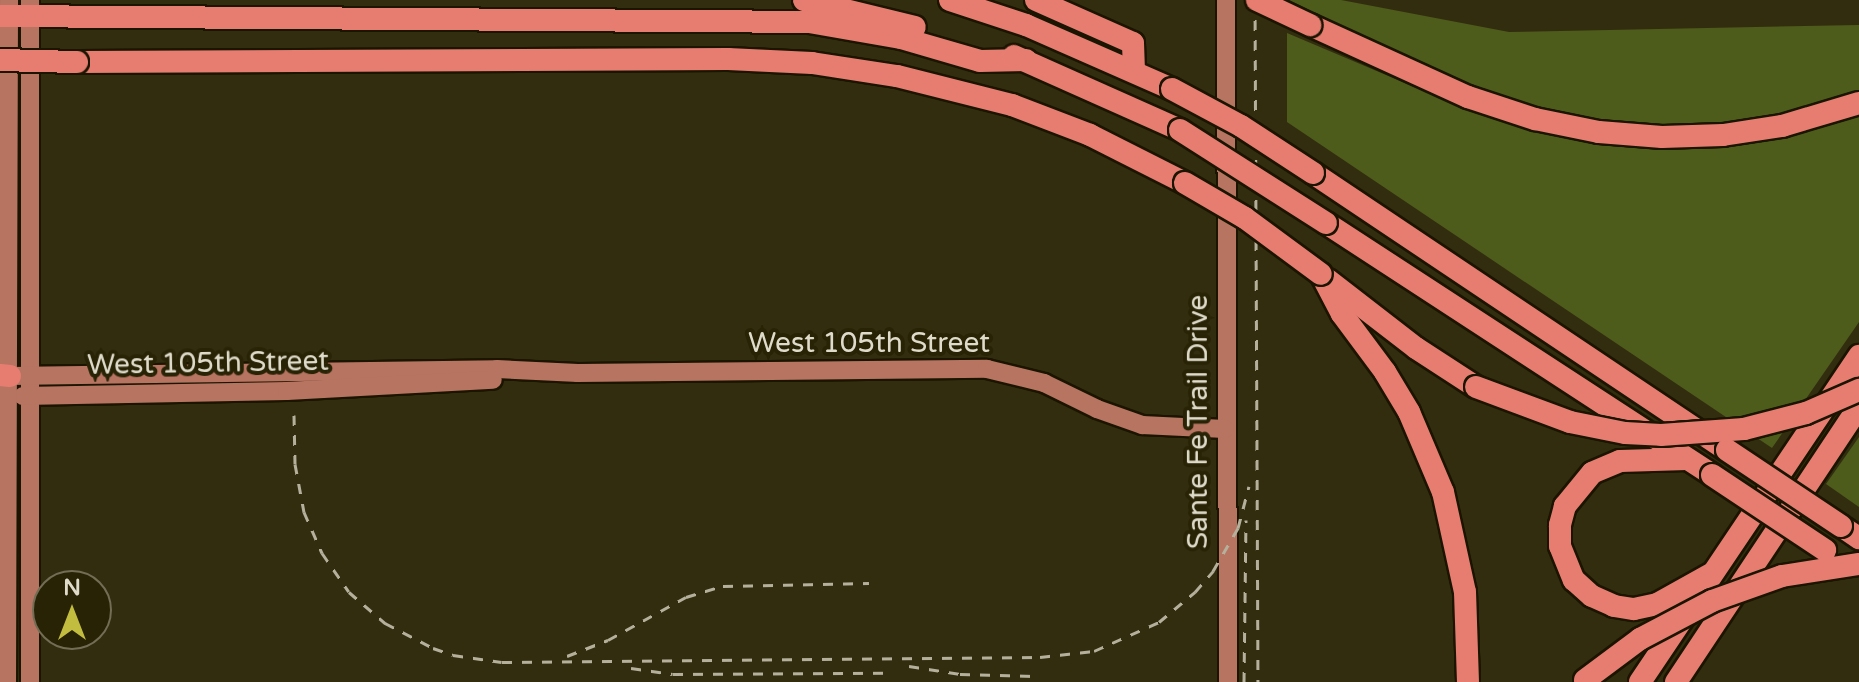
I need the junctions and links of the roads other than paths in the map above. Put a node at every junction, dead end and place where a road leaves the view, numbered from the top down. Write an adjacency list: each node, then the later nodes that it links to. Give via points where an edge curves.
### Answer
1 (804, 0): 8 (highway)
2 (950, 0): 9 (highway)
3 (1036, 0): 9 (highway, via 1133,43)
4 (1226, 0): 16 (main road, Sante Fe Trail Drive)
5 (1257, 0): 10 (highway, bridge, via 1468,97 1599,132 1723,135 1782,126)
6 (15, 10): 8 (highway, via 809,22 901,38 980,61); 13 (main road)
7 (0, 60): 11 (highway, bridge, via 728,59 812,63 897,76 1012,105 1090,135 1245,218)
8 (1026, 60): 17 (highway, bridge, via 1180,130)
9 (1134, 70): 18 (highway, bridge, via 1241,126)
10 (1859, 103)
11 (1321, 274): 14 (highway, bridge, via 1476,387 1570,422 1661,435 1744,429 1806,413); 26 (highway, via 1409,412 1443,492 1465,592)
12 (1859, 356): 20 (highway)
13 (17, 384): 16 (main road, West 105th Street, via 302,390 497,380 551,372 987,369 1044,383 1142,425); 23 (main road); 24 (main road)
14 (1859, 390)
15 (1857, 412): 28 (highway)
16 (1225, 429): 25 (main road, Sante Fe Trail Drive)
17 (1687, 459): 20 (highway, via 1620,461 1592,473 1565,506 1559,536 1563,557 1574,580 1592,596 1624,608 1657,604); 21 (highway, bridge)
18 (1850, 532)
19 (1859, 564): 22 (highway, bridge, via 1782,576 1712,601 1640,639)
20 (1715, 572): 27 (highway)
21 (1859, 573)
22 (1584, 681)
23 (7, 682)
24 (30, 682)
25 (1228, 682)
26 (1468, 682)
27 (1640, 682)
28 (1676, 682)

